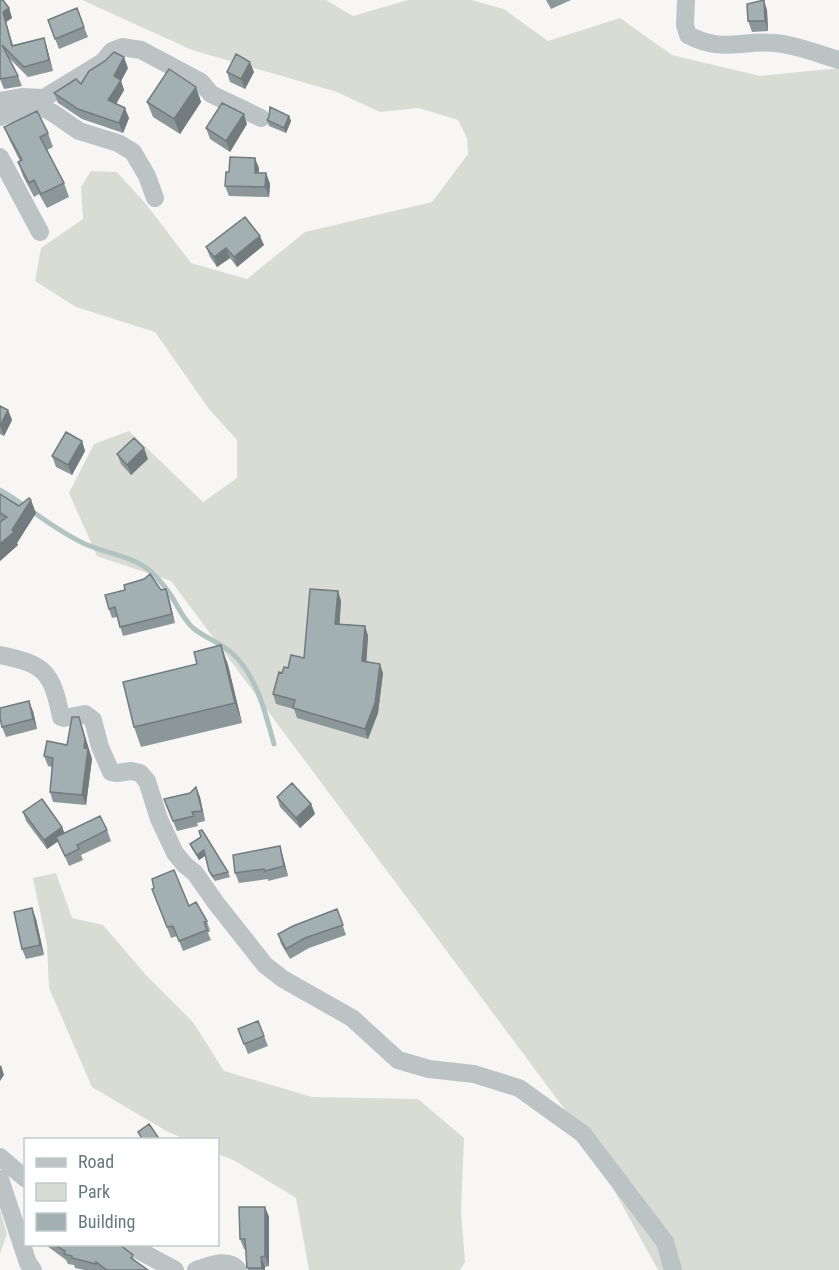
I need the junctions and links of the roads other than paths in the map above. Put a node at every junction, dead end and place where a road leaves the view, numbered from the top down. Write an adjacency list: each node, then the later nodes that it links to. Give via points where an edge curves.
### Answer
1 (686, 0): 2 (street, via 685,25 688,34 697,39 728,46 773,43)
2 (839, 60)
3 (0, 102): 4 (street, via 22,97)
4 (40, 102): 5 (street); 6 (street, via 122,47 141,50 201,82 211,94); 8 (street, via 79,131 133,152)
5 (0, 117)
6 (261, 118)
7 (0, 157): 9 (street)
8 (155, 198)
9 (40, 232)
10 (0, 655): 19 (street, via 42,669 52,685 60,717 85,714 93,720 111,772 131,771 147,781 175,854 195,873 265,965 352,1018 398,1060 429,1069 474,1074 519,1088 583,1134 665,1242)
11 (0, 1157): 12 (street)
12 (24, 1177)
13 (0, 1179): 15 (street)
14 (130, 1246): 16 (street)
15 (33, 1270)
16 (175, 1270)
17 (196, 1270): 18 (street, via 221,1262)
18 (238, 1270)
19 (673, 1270)

